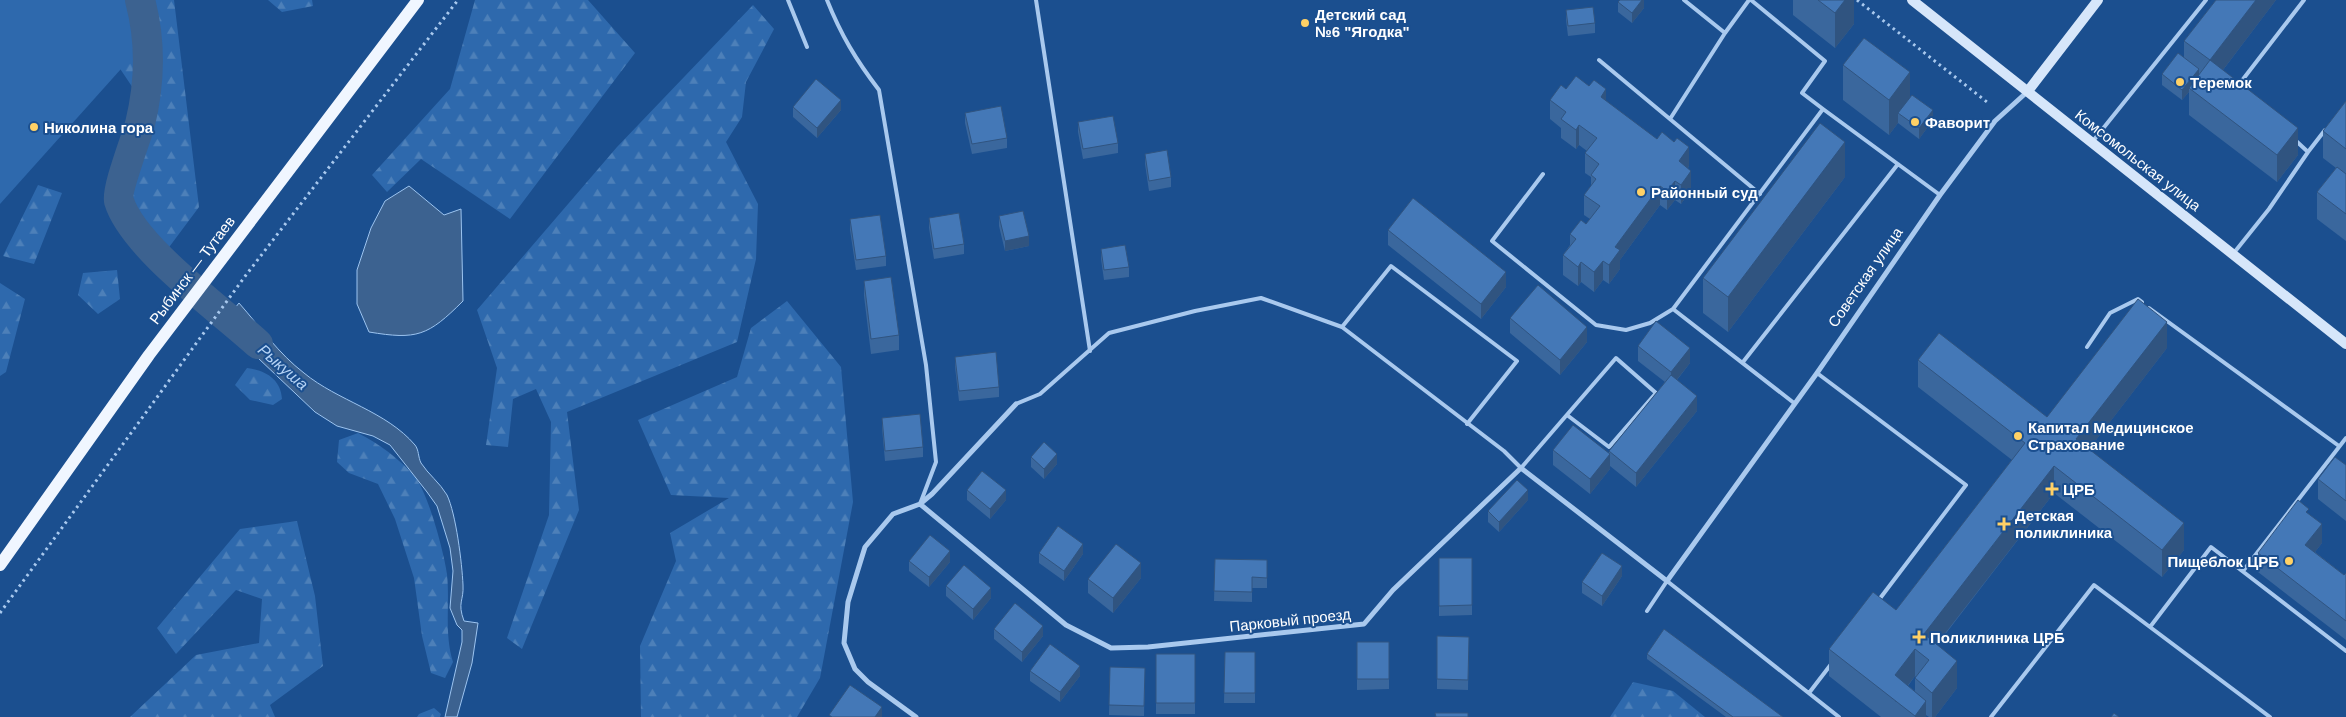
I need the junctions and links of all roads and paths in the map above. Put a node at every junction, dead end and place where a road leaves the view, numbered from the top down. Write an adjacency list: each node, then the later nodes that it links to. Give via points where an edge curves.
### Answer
1 (418, 0): 45 (main road, Рыбинск — Тутаев, via 149,355)
2 (458, 0): 50 (path, via 246,275)
3 (788, 0): 14 (lane)
4 (828, 0): 44 (lane, via 838,29 879,90 926,365 936,462)
5 (1036, 0): 34 (lane)
6 (1684, 0): 13 (lane)
7 (1750, 0): 13 (lane); 19 (lane, via 1825,61 1802,93)
8 (1857, 0): 18 (path)
9 (1912, 0): 16 (main road, Комсомольская улица)
10 (2098, 0): 16 (main road, Советская улица)
11 (2206, 0): 23 (lane)
12 (2304, 0): 17 (lane, via 2236,89)
13 (1725, 33): 20 (lane)
14 (807, 47)
15 (1599, 60): 20 (lane)
16 (2028, 92): 23 (main road, Комсомольская улица); 28 (street, Советская улица, via 1995,121)
17 (2243, 95)
18 (1987, 102)
19 (1823, 109): 25 (lane); 27 (lane)
20 (1670, 119): 27 (lane)
21 (2330, 124): 24 (lane)
22 (2287, 133): 24 (lane)
23 (2092, 143): 29 (main road, Комсомольская улица)
24 (2308, 152): 29 (lane)
25 (1898, 164): 28 (lane); 35 (lane)
26 (1543, 174): 30 (lane, via 1492,241 1596,325 1626,330 1650,323)
27 (1760, 194): 30 (lane)
28 (1940, 194): 36 (street, Советская улица)
29 (2233, 254): 32 (main road, Комсомольская улица)
30 (1673, 309): 35 (lane)
31 (1342, 327): 34 (lane, via 1261,298 1109,333); 40 (lane); 40 (lane, via 1391,266 1517,361)
32 (2346, 344)
33 (2086, 347): 42 (lane, via 2110,313 2138,299)
34 (1090, 352): 38 (lane, via 1040,394)
35 (1743, 362): 37 (lane)
36 (1817, 372): 37 (street, Советская улица); 48 (lane, via 1966,485)
37 (1794, 402): 47 (street, Советская улица)
38 (1016, 404): 44 (street)
39 (1567, 415): 39 (lane, via 1616,358 1656,393 1609,447); 43 (lane)
40 (1467, 424): 43 (lane, via 1504,450)
41 (2346, 438): 42 (lane)
42 (2340, 446): 46 (lane)
43 (1521, 468): 44 (street, Парковый проезд, via 1393,590 1364,624 1148,647 1111,648 1066,625); 47 (street)
44 (920, 504): 55 (street, via 893,514 865,547 848,602 844,643 855,668 868,682)
45 (0, 565)
46 (2243, 571): 51 (lane, via 2211,547); 52 (lane)
47 (1668, 581): 49 (lane); 54 (lane)
48 (1873, 608)
49 (1648, 611)
50 (0, 613)
51 (2150, 627): 57 (lane, via 2094,586); 58 (lane)
52 (2346, 651)
53 (1838, 654): 54 (lane)
54 (1809, 693): 56 (lane)
55 (916, 717)
56 (1839, 717)
57 (1991, 717)
58 (2270, 717)

